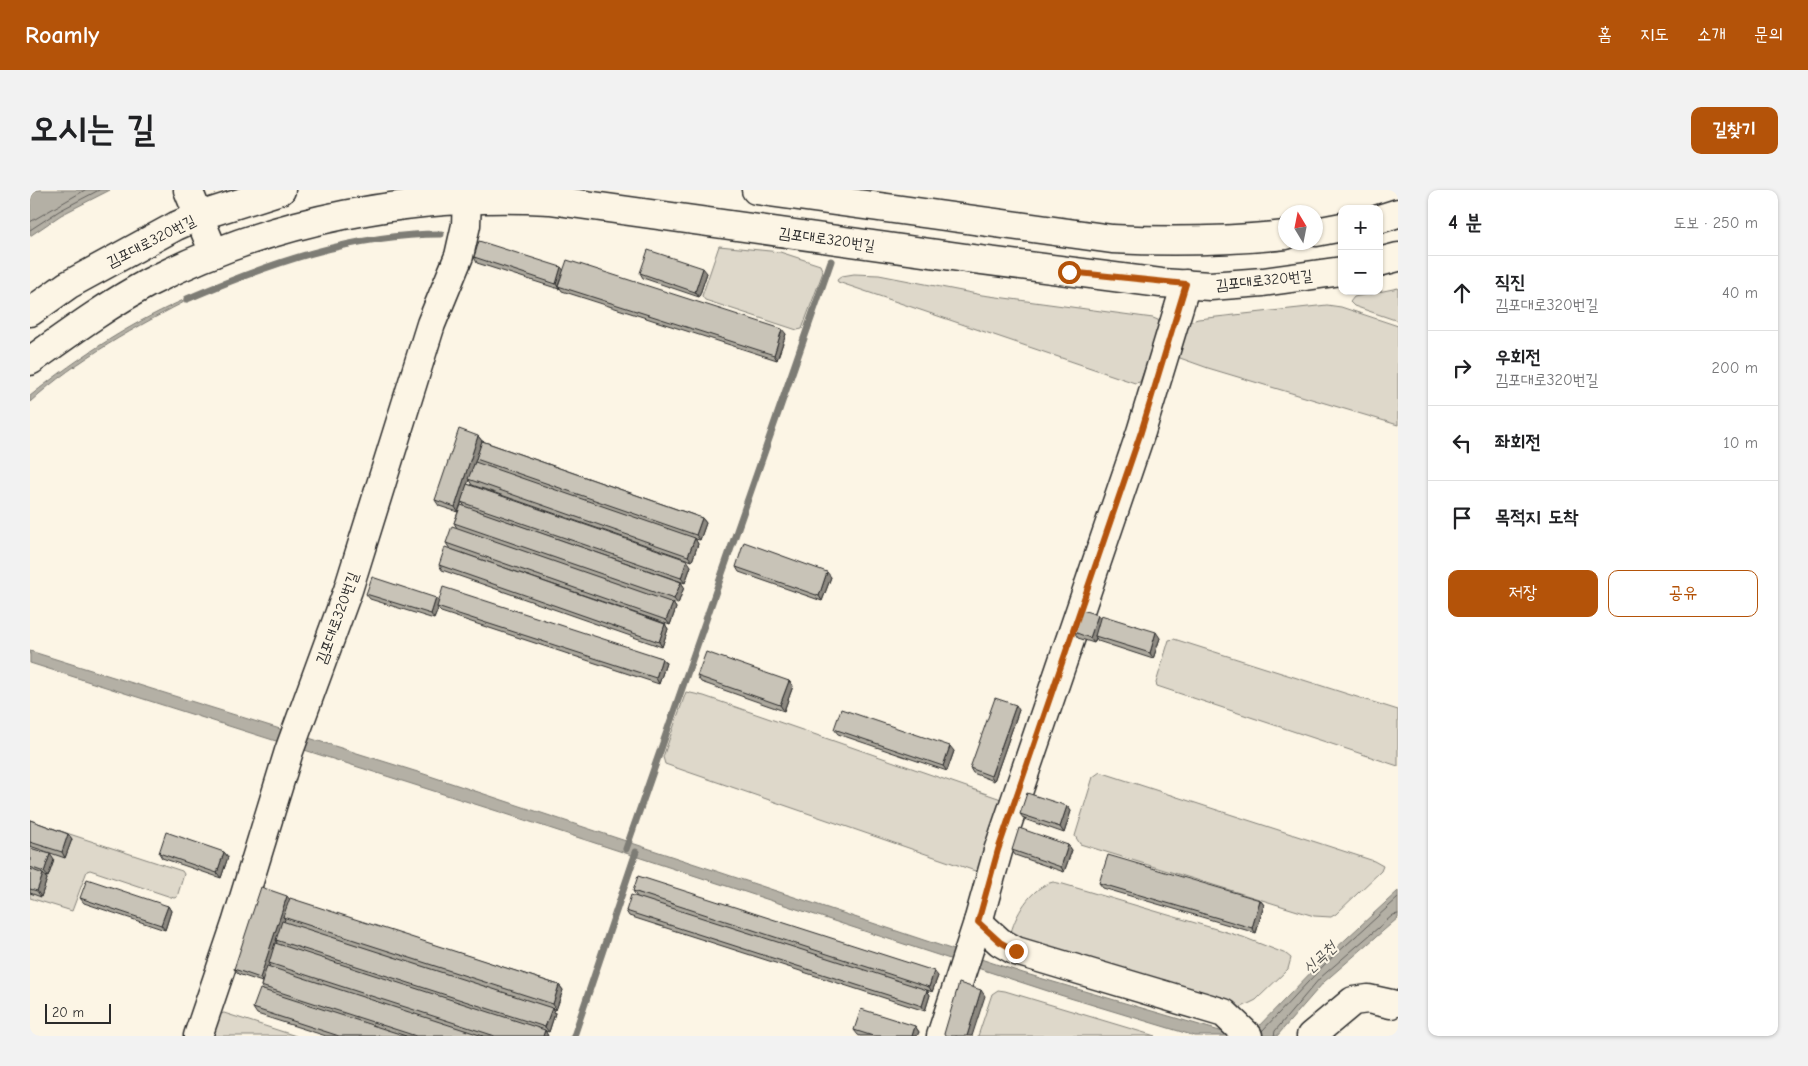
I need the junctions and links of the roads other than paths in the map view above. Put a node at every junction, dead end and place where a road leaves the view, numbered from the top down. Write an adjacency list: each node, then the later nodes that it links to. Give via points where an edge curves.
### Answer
1 (188, 190): 6 (street)
2 (281, 190): 6 (street, 김포대로320번길)
3 (756, 190): 10 (street, via 1112,239 1229,241)
4 (467, 198): 11 (street, 김포대로320번길, via 345,214); 15 (street, 김포대로320번길, via 550,200 1059,271); 21 (street, 김포대로320번길, via 466,225 459,256 431,324 348,590 293,740)
5 (1398, 213): 7 (street)
6 (199, 216): 11 (street); 16 (street, 김포대로320번길, via 68,285)
7 (1383, 218)
8 (1338, 228): 9 (street)
9 (1323, 231)
10 (1278, 236)
11 (214, 253): 17 (street, 김포대로320번길, via 117,301)
12 (1398, 257): 13 (street)
13 (1383, 261)
14 (1338, 272): 15 (street, 김포대로320번길, via 1263,282 1210,286)
15 (1186, 284): 18 (street, via 1141,432 998,850)
16 (30, 312)
17 (30, 361)
18 (978, 922): 20 (street, via 1000,942 1016,951 1207,1006 1224,1013); 22 (street)
19 (1391, 1004): 23 (street, via 1368,999 1353,1001)
20 (1241, 1028)
21 (198, 1036)
22 (941, 1036)
23 (1311, 1036)

